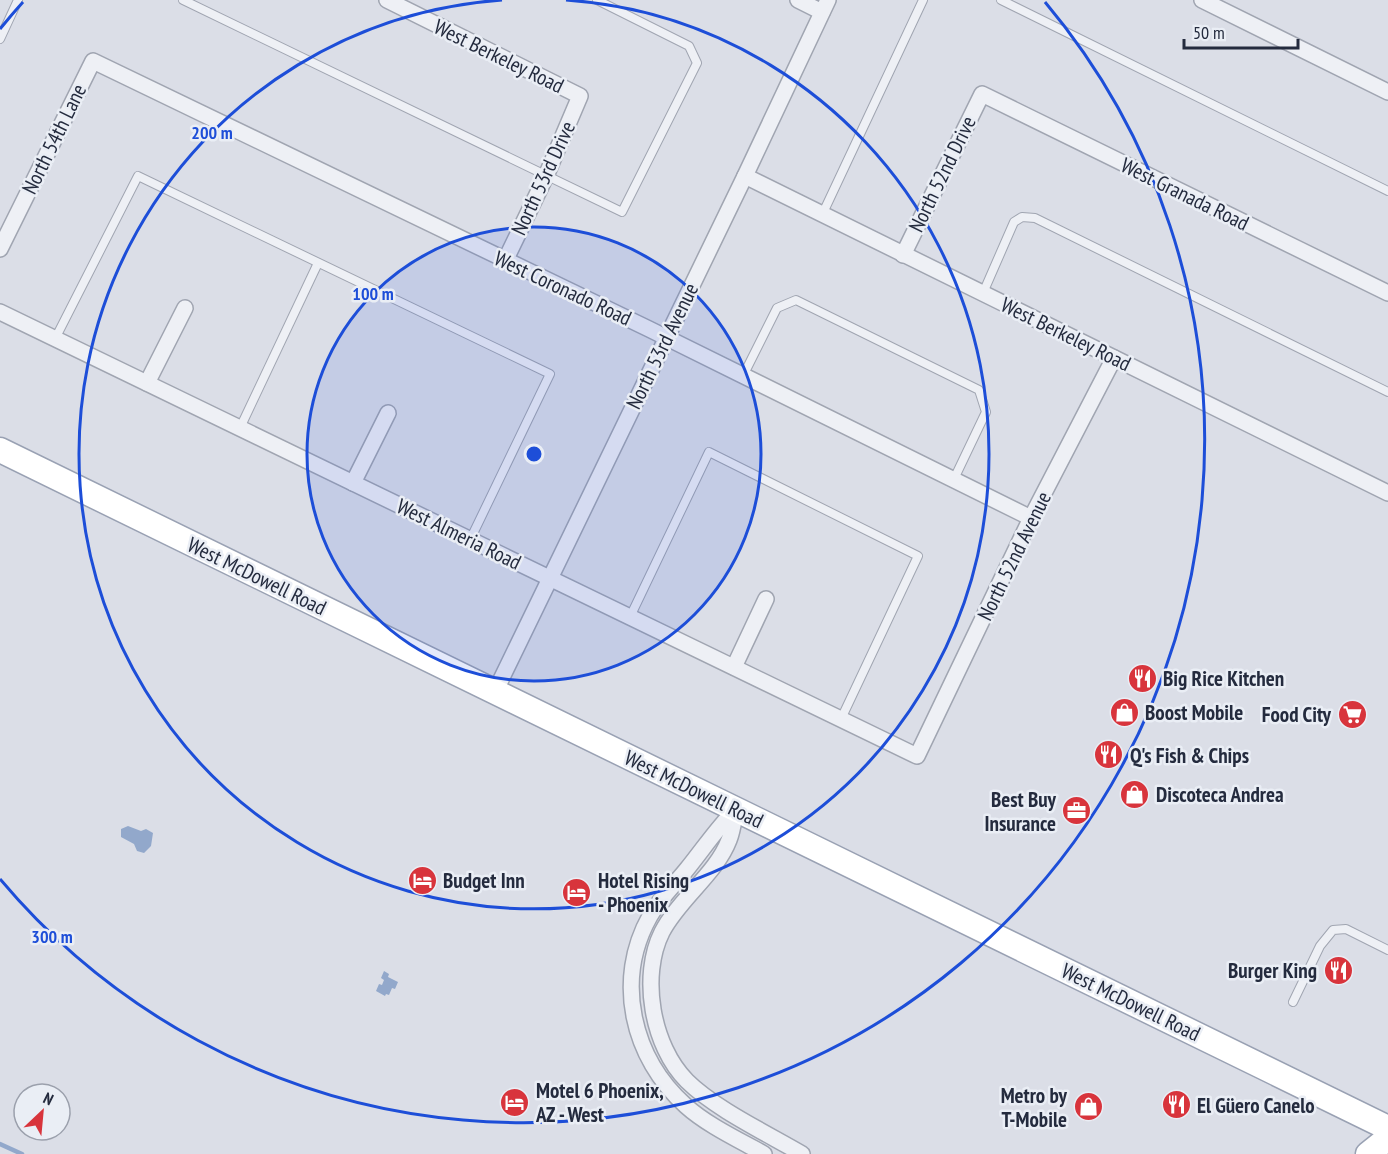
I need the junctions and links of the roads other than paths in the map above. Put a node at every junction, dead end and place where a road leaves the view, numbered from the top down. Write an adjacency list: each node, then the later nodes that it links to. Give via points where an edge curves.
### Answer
1 (18, 0): 10 (lane)
2 (183, 0): 15 (lane)
3 (387, 0): 14 (street, West Berkeley Road)
4 (597, 0): 15 (lane, via 689,46 697,63 622,212)
5 (798, 0): 9 (street)
6 (923, 0): 18 (lane)
7 (1001, 0): 17 (lane)
8 (1202, 0): 12 (street)
9 (825, 6): 16 (street, North 53rd Avenue)
10 (0, 39)
11 (93, 61): 19 (street, North 54th Lane); 21 (street, West Coronado Road)
12 (1388, 92)
13 (982, 94): 20 (street, North 52nd Drive); 24 (street, West Granada Road)
14 (580, 96): 15 (street, North 53rd Drive)
15 (546, 176): 21 (street, North 53rd Drive)
16 (745, 176): 18 (street, West Berkeley Road); 27 (street, North 53rd Avenue)
17 (1388, 191)
18 (822, 215): 20 (street, West Berkeley Road)
19 (0, 249)
20 (903, 255): 23 (street, West Berkeley Road)
21 (505, 261): 27 (street, West Coronado Road)
22 (318, 262): 28 (lane, via 138,176); 34 (lane); 40 (lane, via 550,374)
23 (983, 293): 29 (street, West Berkeley Road); 32 (lane, via 1014,222 1022,217 1035,218)
24 (1388, 293)
25 (185, 308): 31 (street)
26 (0, 312): 28 (street, West Almeria Road)
27 (667, 338): 30 (street, West Coronado Road); 41 (street, North 53rd Avenue)
28 (55, 339): 31 (street, West Almeria Road)
29 (1114, 358): 38 (street, West Berkeley Road); 39 (street, North 52nd Avenue)
30 (743, 376): 36 (street, West Coronado Road); 36 (lane, via 777,308 796,300 979,390 986,412)
31 (147, 383): 34 (street, West Almeria Road)
32 (1388, 392)
33 (388, 413): 37 (street)
34 (240, 428): 37 (street, West Almeria Road)
35 (0, 450): 45 (main road, West McDowell Road)
36 (954, 479): 39 (street, West Coronado Road)
37 (353, 483): 40 (street, West Almeria Road)
38 (1388, 493)
39 (1031, 518): 47 (street, North 52nd Avenue)
40 (470, 540): 41 (street, West Almeria Road)
41 (549, 578): 43 (street, West Almeria Road); 45 (street, North 53rd Avenue)
42 (766, 599): 44 (street)
43 (630, 617): 44 (street, West Almeria Road); 46 (lane, via 709,452 918,556)
44 (734, 667): 46 (street, West Almeria Road)
45 (495, 692): 48 (main road, West McDowell Road)
46 (841, 719): 47 (street, West Almeria Road)
47 (917, 756)
48 (736, 809): 51 (main road, West McDowell Road); 53 (street, via 651,915 636,951 630,985 641,1041 652,1065 672,1092 688,1108); 54 (street, via 726,845 663,932 654,956 650,997 671,1060 687,1081 730,1112)
49 (1388, 950): 50 (lane, via 1346,929 1333,930 1320,946)
50 (1293, 1002)
51 (1388, 1128)
52 (1388, 1138): 55 (main road)
53 (764, 1154)
54 (802, 1154)
55 (1368, 1154)

